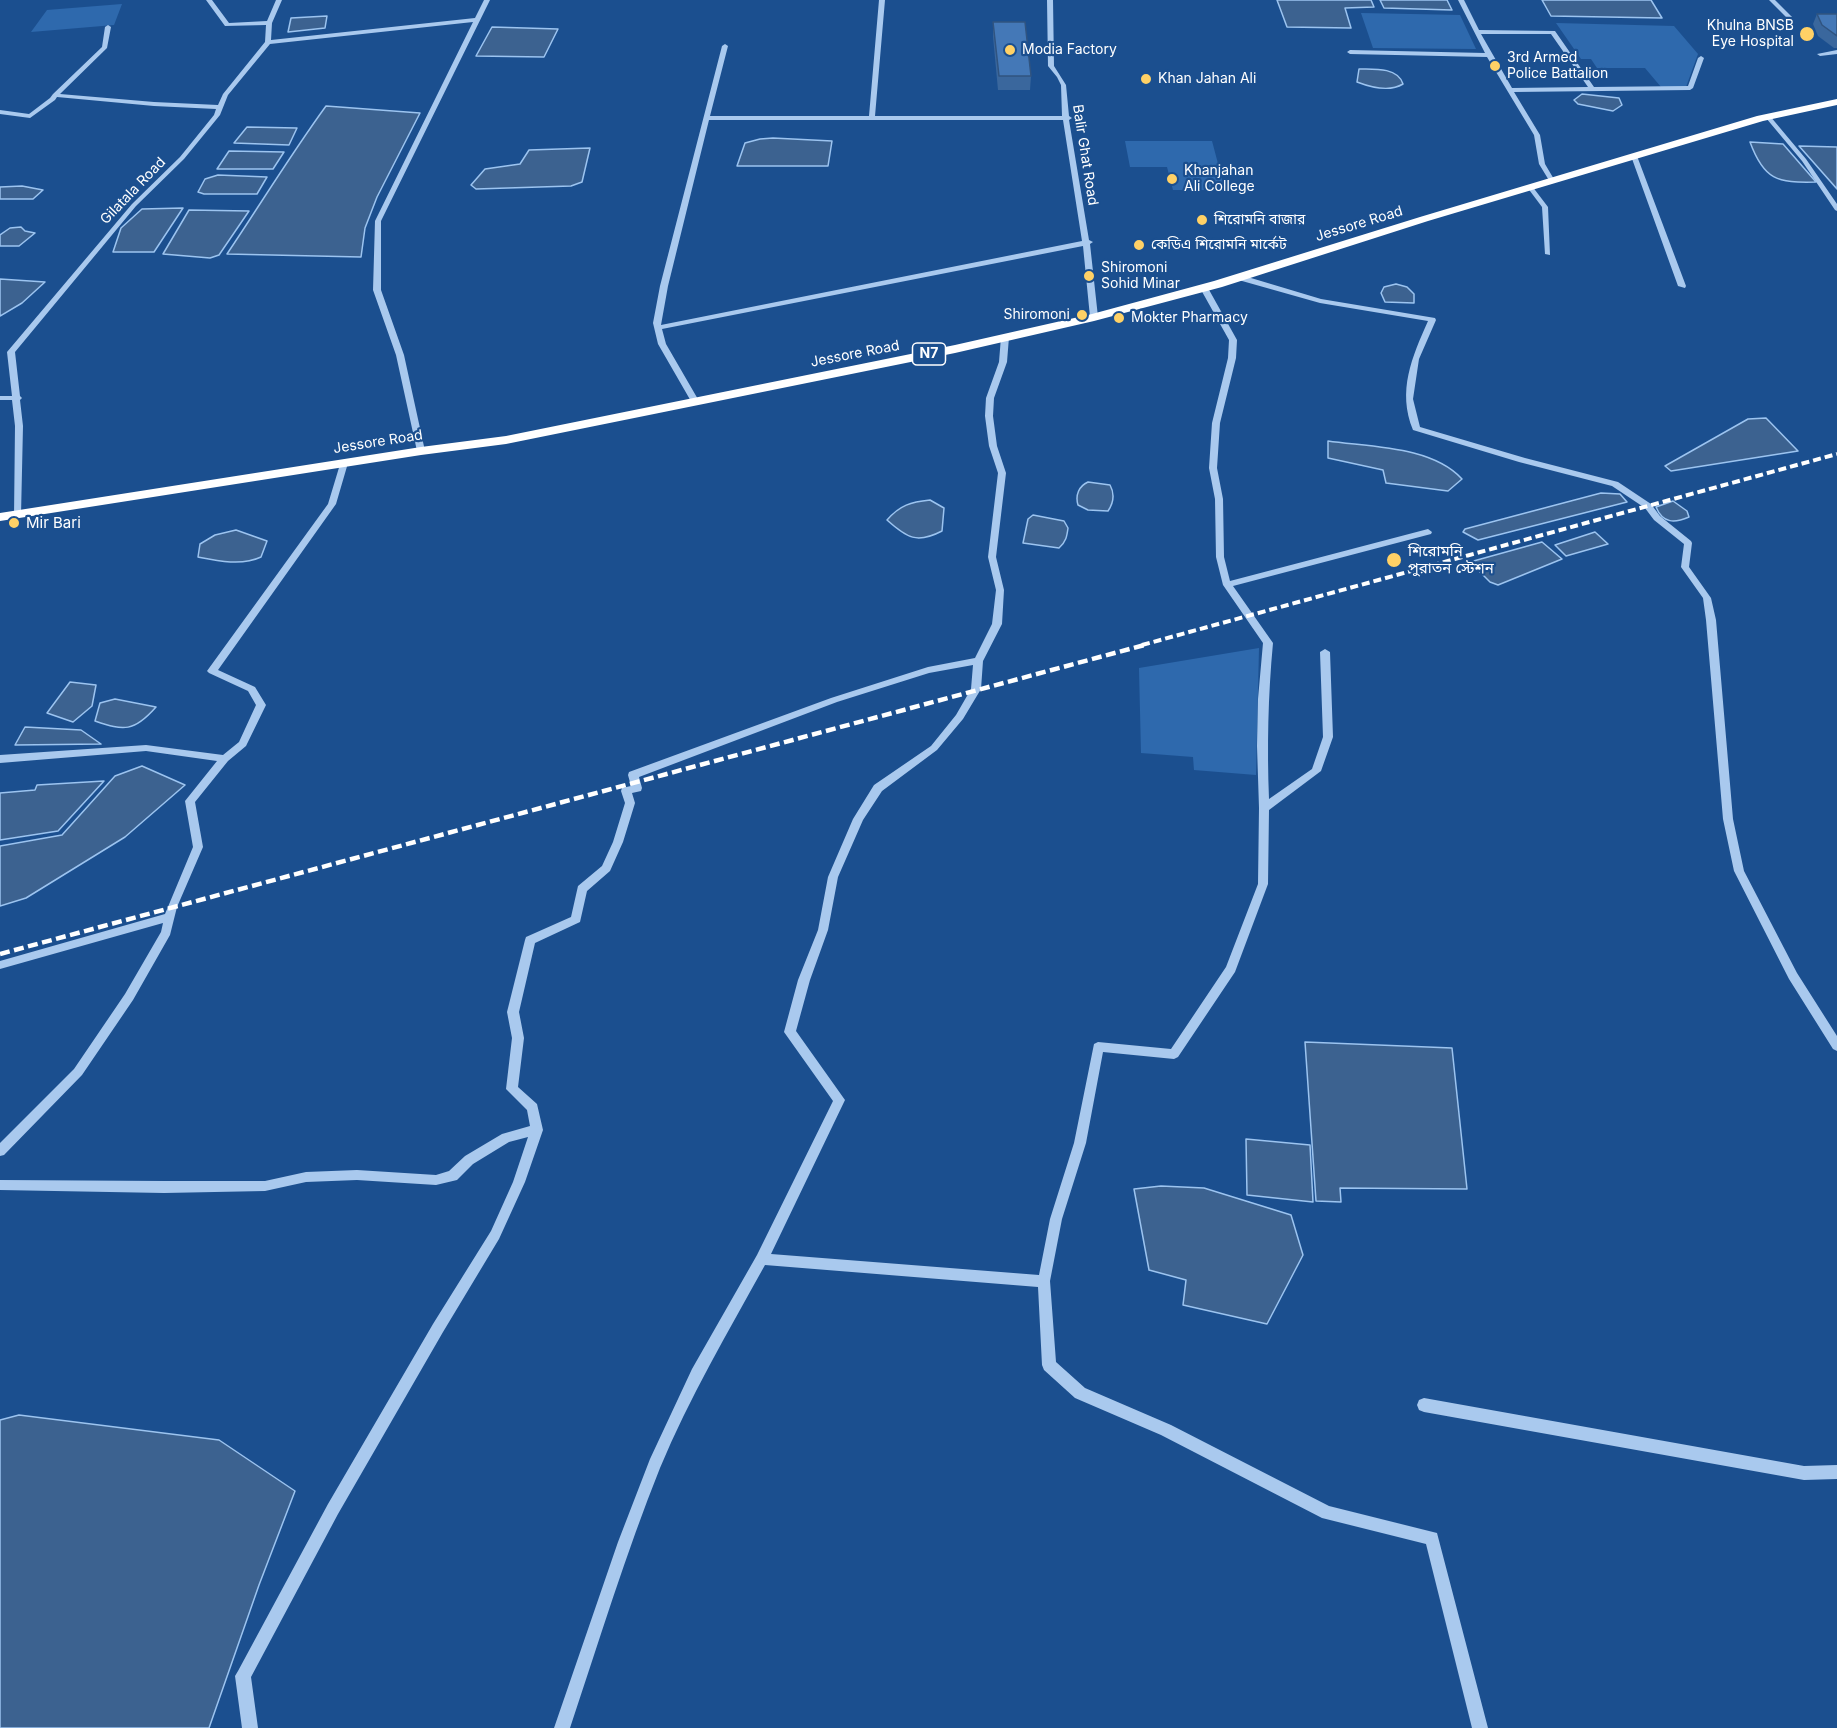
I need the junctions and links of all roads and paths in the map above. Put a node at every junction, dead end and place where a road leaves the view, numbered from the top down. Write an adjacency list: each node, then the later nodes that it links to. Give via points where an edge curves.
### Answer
1 (209, 0): 10 (street, via 227,25)
2 (279, 0): 10 (street)
3 (487, 0): 9 (street)
4 (882, 0): 28 (street)
5 (1052, 0): 29 (street, Balir Ghat Road, via 1052,66 1065,85)
6 (1461, 0): 12 (street)
7 (1772, 0): 8 (street)
8 (1790, 18)
9 (476, 20): 13 (street); 45 (street, via 378,221 377,290 400,355)
10 (269, 23): 13 (street)
11 (108, 27): 22 (street, via 105,47)
12 (1479, 32): 18 (street); 21 (street, via 1553,32)
13 (268, 42): 24 (street, Gilatala Road, via 225,95)
14 (725, 46): 27 (street)
15 (1350, 52): 18 (street)
16 (1837, 52): 17 (street)
17 (1820, 54)
18 (1490, 55): 20 (street)
19 (1701, 58): 21 (street, via 1690,88)
20 (1512, 90): 21 (street); 31 (street, via 1538,135 1542,164)
21 (1593, 90)
22 (55, 94): 24 (street); 25 (street, via 30,116)
23 (1837, 102): 26 (highway, Jessore Road / N7)
24 (220, 107): 43 (street, Gilatala Road, via 182,158 112,230 11,352)
25 (0, 112)
26 (1768, 117): 30 (highway, Jessore Road / N7); 33 (street)
27 (707, 118): 28 (street); 40 (street, via 664,286)
28 (872, 118): 29 (street)
29 (1067, 118): 34 (street, Balir Ghat Road)
30 (1634, 156): 31 (highway, Jessore Road / N7); 37 (street)
31 (1552, 181): 32 (highway, Jessore Road / N7)
32 (1530, 187): 35 (street, via 1545,207); 36 (highway, Jessore Road / N7)
33 (1837, 209)
34 (1088, 242): 39 (street, Balir Ghat Road); 40 (street)
35 (1548, 254)
36 (1238, 278): 38 (highway, Jessore Road / N7); 58 (street, via 1320,301 1432,320 1415,359 1409,399 1416,428 1615,484 1648,506 1688,543 1685,567 1707,598 1711,620 1728,819 1738,871 1793,976)
37 (1682, 286)
38 (1204, 288): 39 (highway, Jessore Road / N7); 50 (street, via 1233,340 1216,423 1213,468 1219,500 1220,557)
39 (1096, 316): 41 (highway, Jessore Road / N7)
40 (658, 328): 44 (street, via 662,344)
41 (1005, 337): 44 (highway, Jessore Road / N7); 52 (street, via 1004,362 990,398 989,416 1002,473 992,557 1000,590 997,624)
42 (0, 398): 43 (street)
43 (18, 398): 47 (street, Gilatala Road)
44 (695, 401): 45 (highway, Jessore Road / N7, via 506,440)
45 (421, 451): 46 (highway, Jessore Road / N7)
46 (344, 463): 47 (highway, Jessore Road / N7); 54 (street, via 332,504 212,671 252,688 261,705 243,744)
47 (16, 515): 48 (highway, Jessore Road / N7)
48 (0, 517)
49 (1428, 532): 50 (street)
50 (1227, 585): 55 (street, via 1268,643 1263,699)
51 (1325, 652): 55 (street, via 1328,737 1316,771)
52 (978, 661): 59 (street, via 928,670 834,700 633,775 638,788 626,791 630,803 618,842 606,868 582,889 576,919 530,940 513,1012 518,1038 512,1089 533,1108); 62 (street, via 976,689 960,717 934,748 878,789 858,819 833,877 823,930 790,1032 839,1100)
53 (0, 759): 54 (street, via 146,748)
54 (225, 759): 56 (street, via 190,801 198,847)
55 (1264, 808): 63 (street, via 1263,884 1232,969 1174,1054 1098,1047 1080,1143 1056,1219)
56 (169, 917): 57 (street); 60 (street, via 166,932 129,998 78,1072)
57 (0, 965)
58 (1837, 1046)
59 (537, 1130): 61 (street, via 506,1137 453,1176 436,1179 357,1175 306,1177 265,1186); 66 (street, via 495,1235 339,1499 243,1676)
60 (0, 1151)
61 (0, 1185)
62 (762, 1259): 63 (street); 67 (street, via 698,1374 656,1464 625,1542)
63 (1044, 1281): 68 (street, via 1049,1365 1080,1393 1166,1430 1327,1513 1432,1538)
64 (1424, 1405): 65 (street, via 1804,1473)
65 (1837, 1472)
66 (250, 1728)
67 (562, 1728)
68 (1480, 1728)

